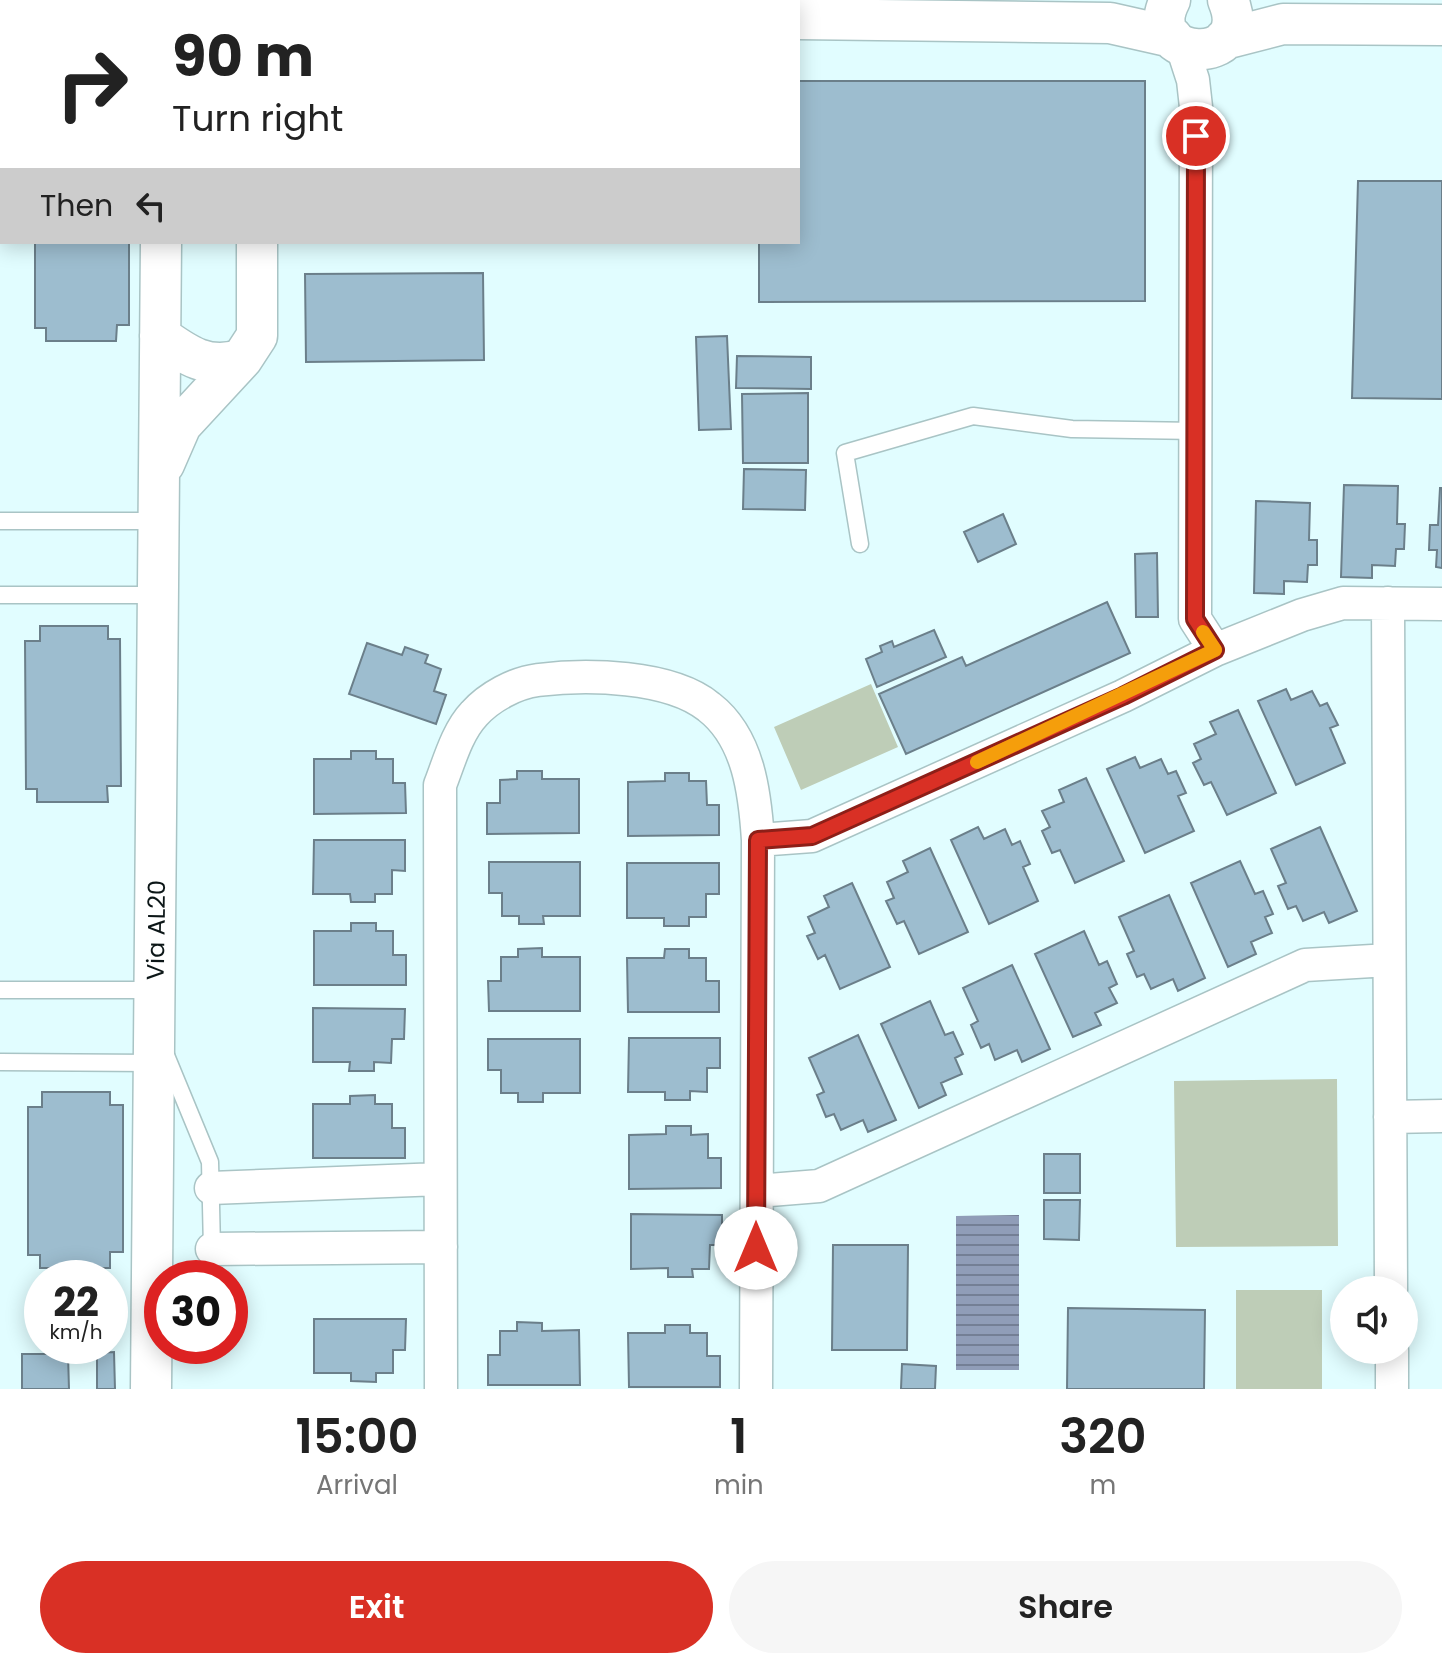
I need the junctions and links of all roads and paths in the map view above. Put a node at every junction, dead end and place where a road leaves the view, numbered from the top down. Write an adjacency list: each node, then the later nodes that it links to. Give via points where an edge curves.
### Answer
1 (880, 10): 2 (street); 3 (street, via 1110,23)
2 (800, 19)
3 (1199, 21): 4 (street); 9 (street, via 1208,64 1196,107)
4 (1442, 25)
5 (161, 244): 7 (street, Via AL20)
6 (257, 244): 8 (street)
7 (160, 336): 8 (street, via 197,360 226,365); 10 (street, Via AL20)
8 (250, 348): 10 (street, Via AL20, via 181,425)
9 (1197, 431): 13 (lane, via 1072,429 973,416 845,453); 18 (street, via 1195,619)
10 (161, 471): 12 (street, Via AL20)
11 (0, 521): 12 (lane)
12 (161, 521): 15 (street, Via AL20)
13 (860, 544)
14 (0, 595): 15 (lane)
15 (160, 595): 22 (street, Via AL20)
16 (1388, 603): 17 (street); 18 (street, via 1330,607); 20 (street)
17 (1442, 604)
18 (1215, 650): 19 (street, via 812,836)
19 (758, 840): 27 (street, via 755,791 736,740 710,707 679,689 627,679 536,680 501,692 473,715 440,785); 29 (street)
20 (1389, 960): 26 (street); 29 (street, via 1305,965 819,1186)
21 (0, 990): 22 (lane)
22 (156, 990): 23 (street, Via AL20)
23 (155, 1047): 24 (lane); 28 (lane, via 201,1137 210,1162); 31 (street, Via AL20)
24 (0, 1062)
25 (1442, 1116): 26 (street)
26 (1390, 1117): 34 (street)
27 (440, 1179): 28 (street); 30 (street)
28 (211, 1188): 32 (lane)
29 (757, 1191): 39 (street)
30 (441, 1247): 33 (street); 38 (street)
31 (156, 1260)
32 (209, 1260)
33 (248, 1261)
34 (1391, 1276)
35 (154, 1364): 37 (street, Via AL20)
36 (1392, 1364): 40 (street)
37 (151, 1389)
38 (441, 1389)
39 (756, 1389)
40 (1392, 1389)

